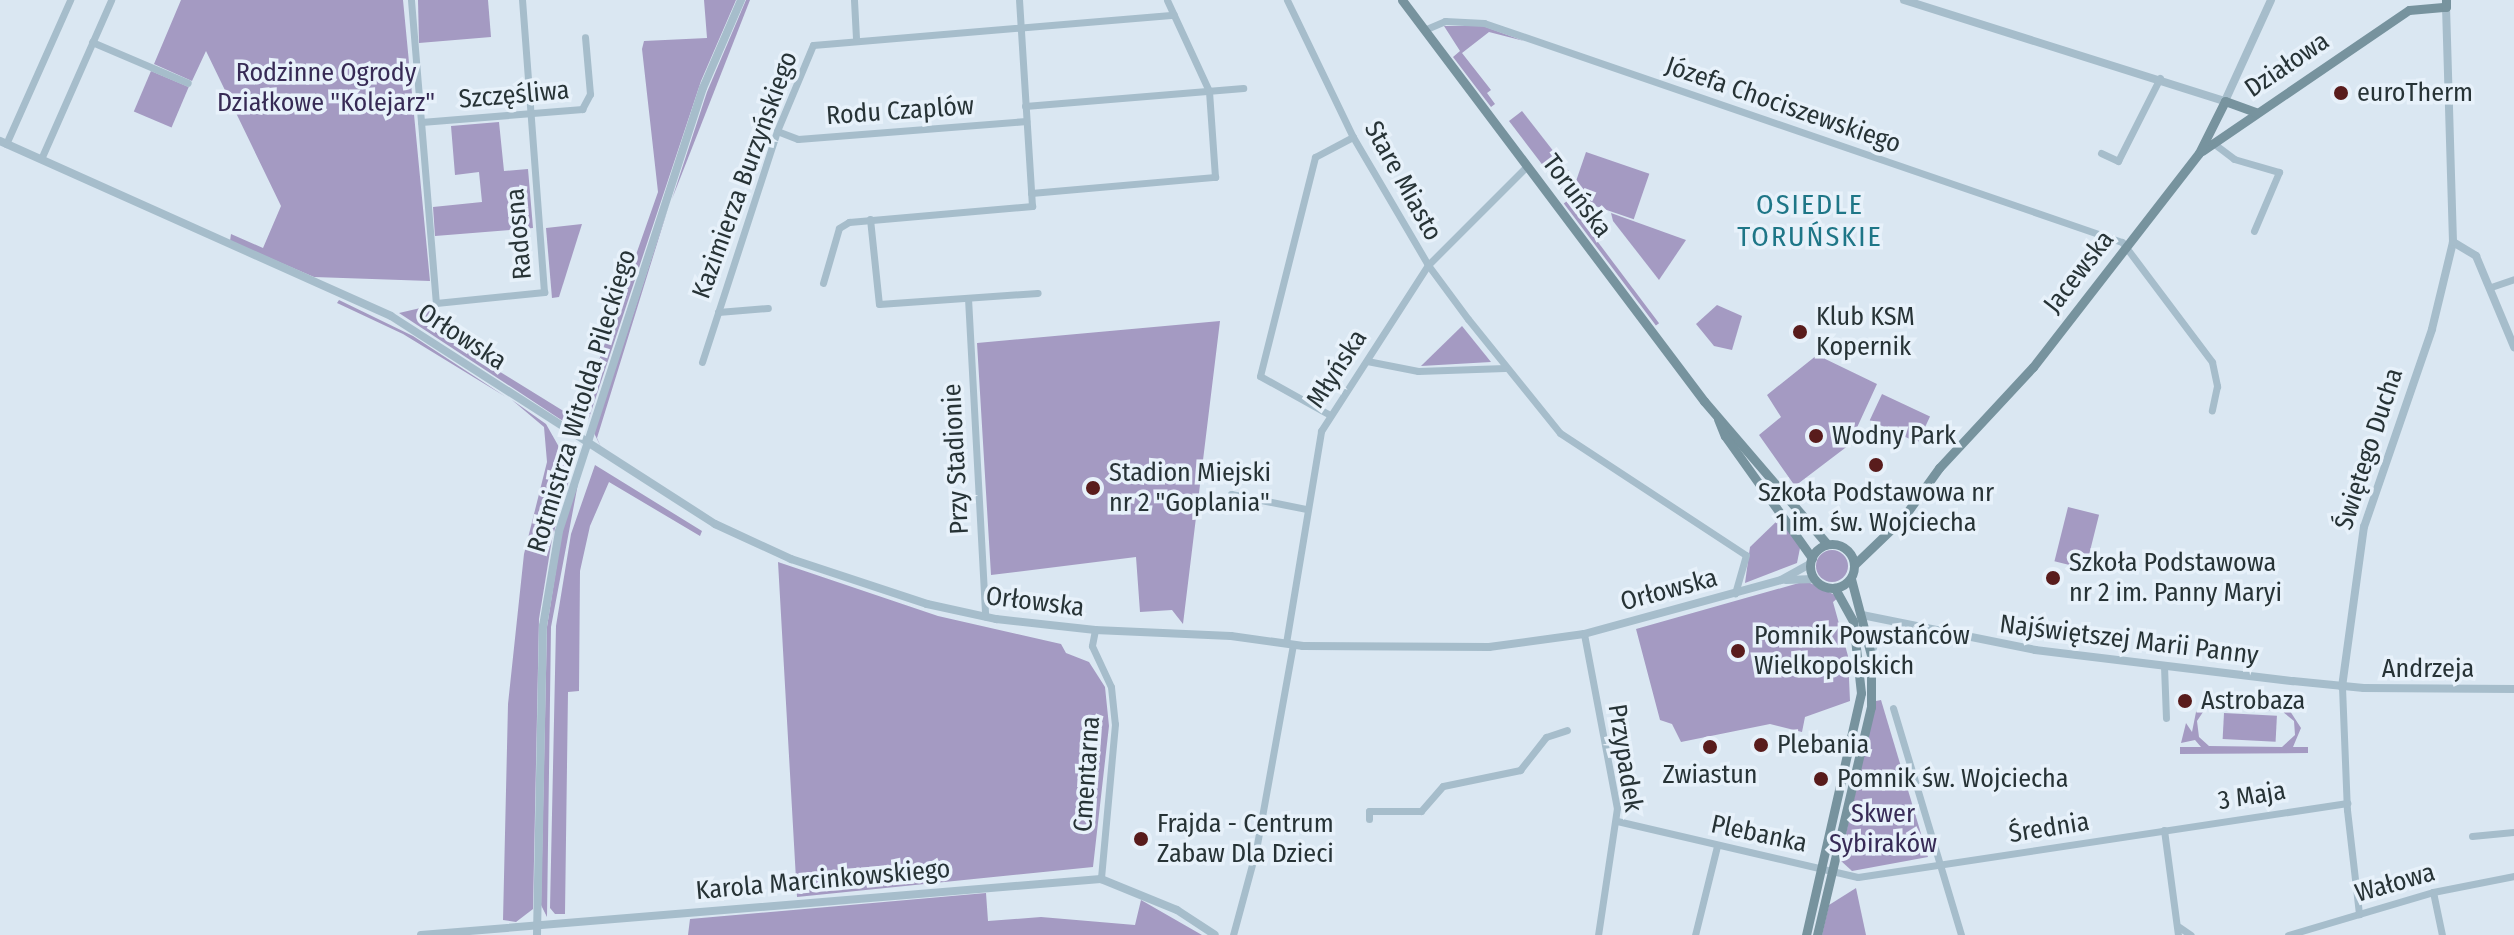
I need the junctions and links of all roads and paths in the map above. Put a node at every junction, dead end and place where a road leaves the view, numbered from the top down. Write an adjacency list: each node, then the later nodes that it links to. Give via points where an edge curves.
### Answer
1 (70, 0): 32 (street)
2 (111, 0): 19 (street)
3 (411, 0): 29 (street, Radosna)
4 (522, 0): 27 (street, Radosna)
5 (741, 0): 58 (street, Rotmistrza Witolda Pileckiego, via 703,88)
6 (854, 0): 18 (street)
7 (1019, 0): 15 (street)
8 (1167, 0): 14 (street)
9 (1287, 0): 31 (street, Stare Miasto)
10 (1402, 0): 16 (main road, Toruńska)
11 (1904, 0): 20 (street)
12 (2271, 0): 24 (street, Jacewska)
13 (2446, 3): 26 (main road, Działowa, via 2409,10); 41 (street, Świętego Ducha)
14 (1174, 15): 15 (street); 23 (street)
15 (1021, 29): 18 (street); 25 (street)
16 (1424, 30): 37 (main road, Toruńska); 42 (street, Józefa Chociszewskiego, via 1441,22 1484,23)
17 (585, 37): 27 (street, Szczęśliwa, via 587,105)
18 (856, 39): 30 (street, Kazimierza Burzyńskiego, via 813,45)
19 (92, 42): 21 (street); 36 (street)
20 (2160, 78): 24 (street); 34 (street, via 2118,161)
21 (188, 83)
22 (1243, 88): 23 (street)
23 (1209, 91): 25 (street); 38 (street, via 1215,177)
24 (2225, 101): 26 (main road); 35 (main road, Jacewska)
25 (1025, 106): 28 (street)
26 (2256, 112): 33 (main road, Działowa)
27 (530, 115): 29 (street, Szczęśliwa); 29 (street, Radosna, via 544,292 436,303)
28 (1026, 121): 30 (street, Rodu Czaplów, via 798,139); 38 (street)
29 (421, 122)
30 (777, 131): 50 (street, Kazimierza Burzyńskiego)
31 (1353, 137): 43 (street, Stare Miasto); 56 (street, via 1315,157 1260,376)
32 (3, 143): 36 (street, Orłowska)
33 (2213, 143): 35 (main road, Działowa); 40 (street, via 2234,159 2279,172)
34 (2101, 153)
35 (2199, 153): 42 (main road, Jacewska)
36 (41, 159): 58 (street, Orłowska, via 431,339)
37 (1527, 166): 43 (street, Młyńska); 57 (main road, Toruńska)
38 (1031, 193): 39 (street, via 1032,206)
39 (870, 219): 45 (street, via 839,228); 48 (street, via 879,304)
40 (2254, 231)
41 (2453, 242): 46 (street, via 2476,256); 79 (street, Świętego Ducha, via 2432,329 2364,527)
42 (2127, 246): 55 (street, via 2212,362 2217,386); 61 (main road, Jacewska, via 2033,367)
43 (1428, 265): 52 (street, Młyńska); 54 (street, Stare Miasto)
44 (2514, 279): 46 (street)
45 (823, 283)
46 (2491, 287): 51 (street)
47 (1038, 293): 48 (street)
48 (968, 298): 72 (street, Przy Stadionie)
49 (768, 308): 50 (street)
50 (718, 312): 53 (street, Kazimierza Burzyńskiego)
51 (2514, 347)
52 (1367, 361): 54 (street, via 1418,371); 56 (street, Młyńska)
53 (702, 362)
54 (1505, 368): 70 (street, Stare Miasto, via 1560,433 1746,555)
55 (2212, 410)
56 (1330, 415): 60 (street, Młyńska, via 1319,438)
57 (1718, 419): 62 (main road, Toruńska); 64 (main road, Toruńska)
58 (586, 442): 72 (street, Orłowska, via 704,518 791,559); 98 (street, Rotmistrza Witolda Pileckiego, via 559,531 543,626)
59 (1247, 501): 60 (street)
60 (1306, 509): 76 (street, Młyńska)
61 (1877, 541): 63 (main road); 65 (main road, Jacewska)
62 (1827, 544): 63 (main road); 64 (main road)
63 (1848, 550): 65 (main road)
64 (1811, 561): 66 (main road); 68 (street, Orłowska)
65 (1855, 564): 67 (main road)
66 (1814, 579): 68 (street, Orłowska); 69 (main road)
67 (1851, 579): 69 (main road); 71 (main road)
68 (1781, 580): 70 (street, Orłowska)
69 (1835, 588): 92 (main road, via 1853,621 1861,693)
70 (1735, 593): 75 (street, Orłowska)
71 (1862, 615): 73 (street, Najświętszej Marii Panny); 77 (main road)
72 (985, 617): 74 (street, Orłowska)
73 (1911, 629): 77 (street, Najświętszej Marii Panny, via 1880,633); 78 (street, Najświętszej Marii Panny)
74 (1095, 630): 76 (street, Orłowska); 95 (street, Cmentarna, via 1092,646 1111,687 1115,724)
75 (1584, 634): 76 (street, Orłowska, via 1489,647); 86 (street, Przypadek)
76 (1289, 644): 102 (street, Młyńska, via 1256,850)
77 (1871, 655): 93 (main road, via 1871,707)
78 (2164, 666): 79 (street, Najświętszej Marii Panny); 82 (street)
79 (2342, 687): 80 (street, Andrzeja); 84 (street, Świętego Ducha)
80 (2514, 689)
81 (1893, 708): 91 (street)
82 (2166, 718)
83 (1567, 730): 85 (street, via 1546,737 1520,770 1443,786 1421,811 1369,811)
84 (2347, 803): 87 (street, 3 Maja); 97 (street, Świętego Ducha)
85 (1369, 819)
86 (1617, 821): 90 (street, Plebanka); 103 (street, Przypadek)
87 (2164, 830): 91 (street, Średnia); 99 (street)
88 (2514, 832): 89 (street)
89 (2472, 836)
90 (1717, 846): 92 (street, Plebanka); 104 (street)
91 (1940, 865): 93 (street, Plebanka, via 1859,877); 107 (street)
92 (1822, 868): 93 (street, Plebanka); 105 (main road)
93 (1832, 874): 106 (main road)
94 (2514, 876): 96 (street, Wałowa)
95 (1101, 879): 98 (street, Karola Marcinkowskiego); 101 (street, Karola Marcinkowskiego, via 1177,910)
96 (2433, 892): 97 (street, Wałowa); 110 (street)
97 (2359, 914): 109 (street, Wałowa)
98 (537, 930): 100 (street, Karola Marcinkowskiego)
99 (2178, 931): 108 (street)
100 (421, 935)
101 (1215, 935)
102 (1233, 935)
103 (1598, 935)
104 (1695, 935)
105 (1806, 935)
106 (1817, 935)
107 (1961, 935)
108 (2191, 935)
109 (2288, 935)
110 (2442, 935)

